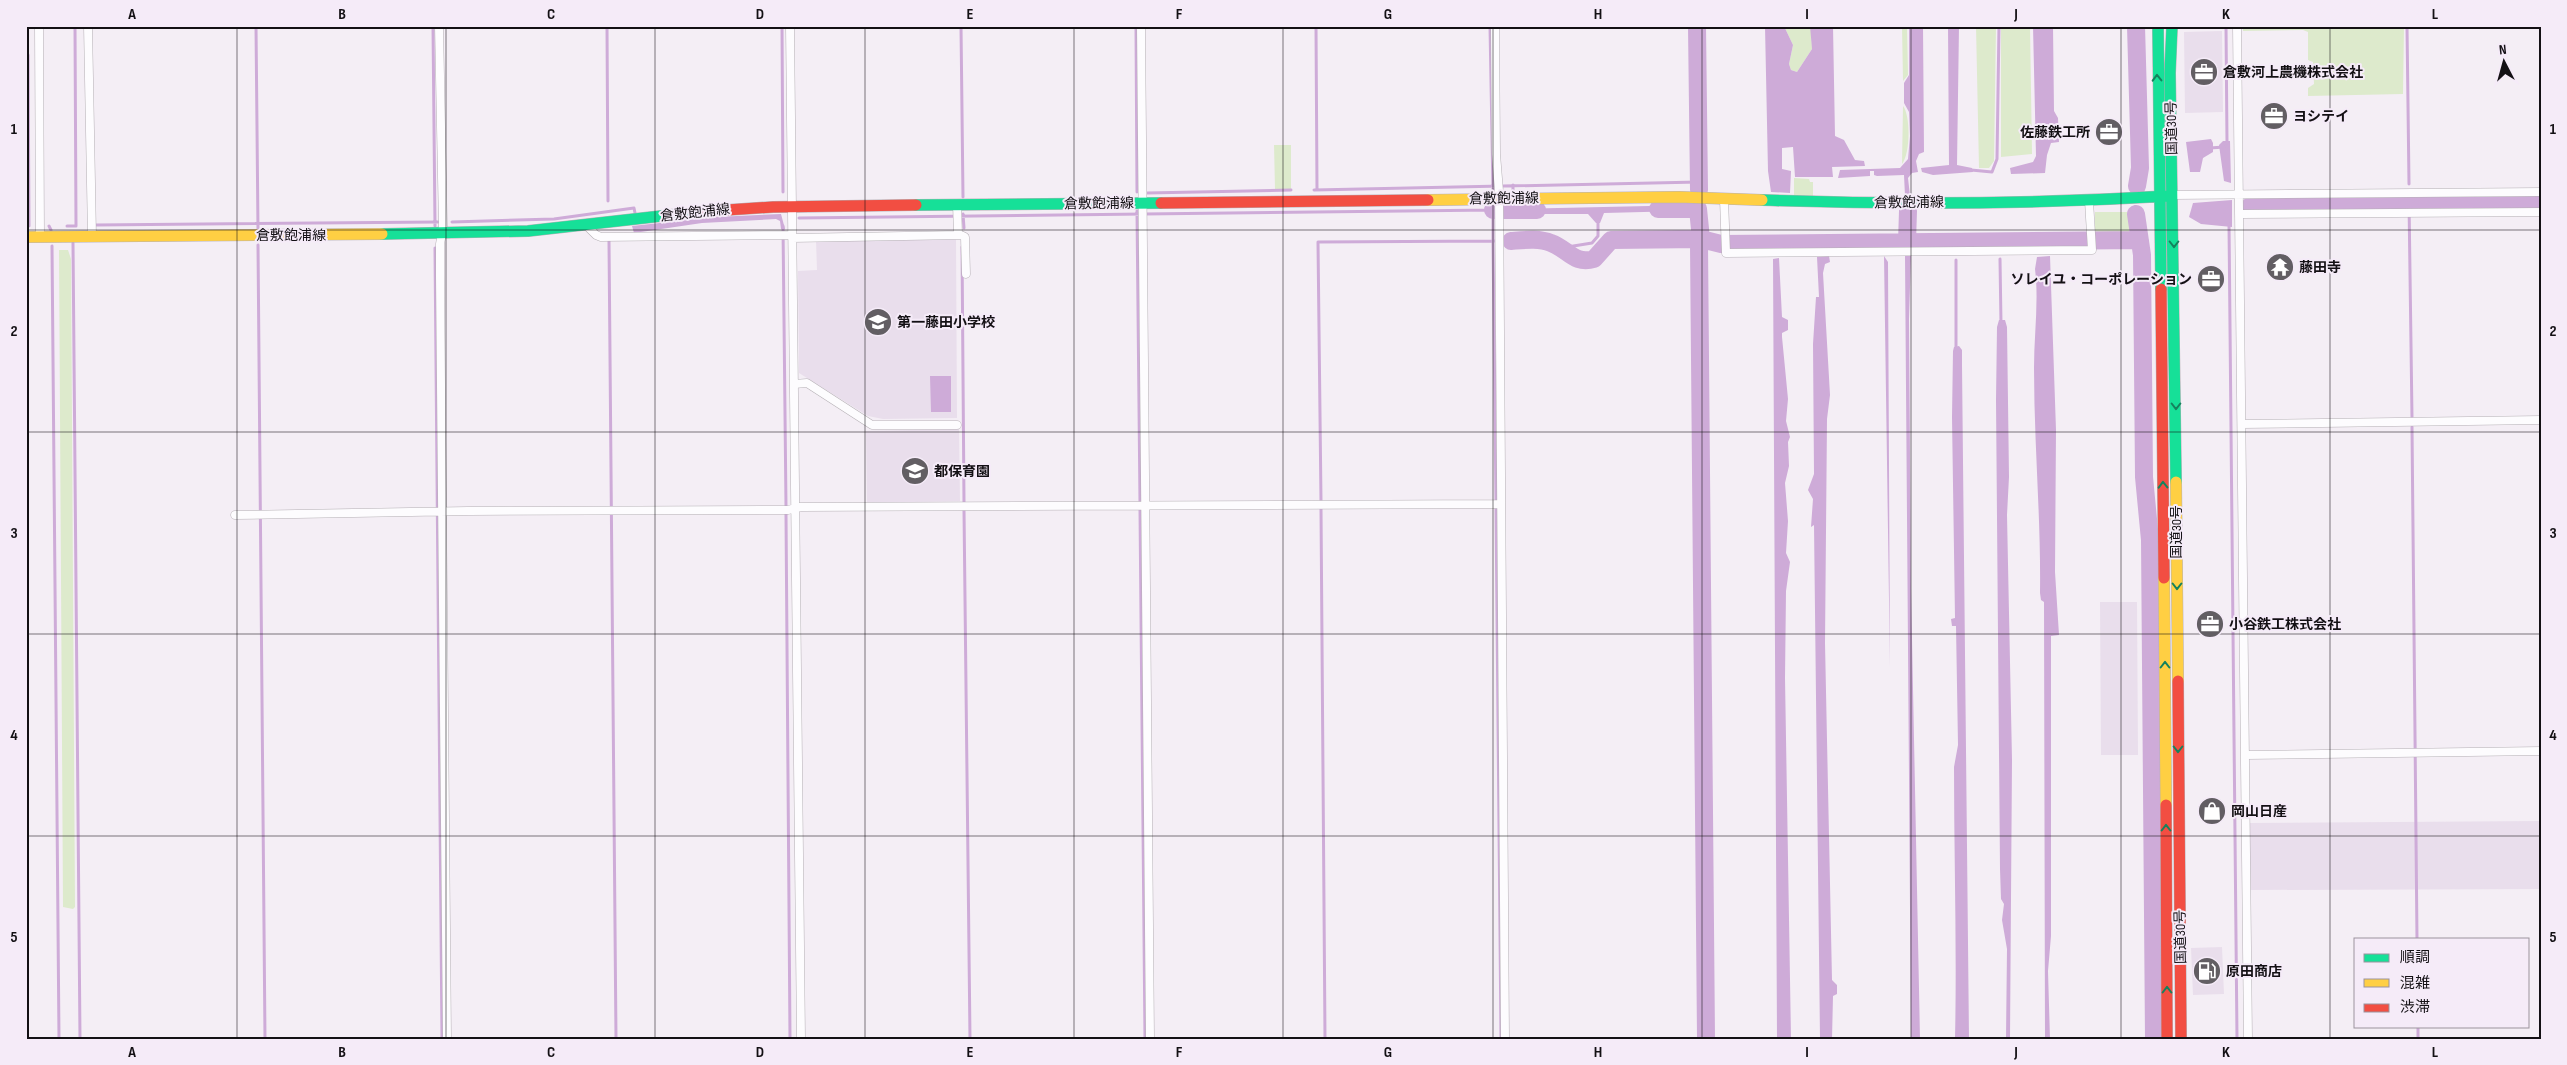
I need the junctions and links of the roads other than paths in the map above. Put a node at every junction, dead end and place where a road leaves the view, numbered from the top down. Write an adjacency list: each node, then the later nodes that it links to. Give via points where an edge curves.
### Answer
1 (39, 26): 28 (street)
2 (88, 26): 26 (street)
3 (438, 26): 23 (street)
4 (790, 26): 17 (street)
5 (1141, 26): 18 (street)
6 (1495, 26): 14 (street)
7 (2158, 26): 13 (main road, 国道30号, one-way to 7)
8 (2172, 26): 12 (main road, 国道30号)
9 (2237, 26): 11 (street)
10 (2541, 192): 11 (street)
11 (2239, 193): 12 (street); 21 (street)
12 (2173, 195): 13 (main road, 倉敷飽浦線); 46 (main road, 国道30号, one-way to 46)
13 (2160, 197): 16 (main road, 倉敷飽浦線); 45 (main road, 国道30号, one-way to 13)
14 (1498, 198): 15 (main road, 倉敷飽浦線); 18 (main road, 倉敷飽浦線); 34 (street)
15 (1724, 199): 16 (main road, 倉敷飽浦線); 16 (street, via 1726,253 2092,250)
16 (2089, 201)
17 (792, 206): 20 (main road, 倉敷飽浦線); 22 (main road, 倉敷飽浦線, via 704,210); 27 (street)
18 (1143, 210): 20 (main road, 倉敷飽浦線); 35 (street)
19 (2541, 212): 21 (street)
20 (957, 213): 24 (street)
21 (2240, 214): 32 (street)
22 (587, 226): 23 (main road, 倉敷飽浦線, via 528,232); 27 (street, via 601,237)
23 (442, 234): 26 (main road, 倉敷飽浦線); 37 (street)
24 (958, 234): 27 (street); 29 (street, via 966,237)
25 (26, 236): 28 (main road, 倉敷飽浦線)
26 (92, 236): 28 (main road, 倉敷飽浦線)
27 (788, 236): 30 (street)
28 (40, 237)
29 (966, 274)
30 (794, 384): 33 (street, via 807,383 872,425); 36 (street)
31 (2541, 420): 32 (street)
32 (2242, 424): 40 (street)
33 (957, 425)
34 (1501, 504): 35 (street); 44 (street)
35 (1146, 505): 36 (street); 43 (street)
36 (795, 509): 37 (street); 42 (street)
37 (438, 512): 38 (street); 41 (street)
38 (235, 515)
39 (2541, 752): 40 (street)
40 (2246, 755): 47 (street)
41 (447, 1039)
42 (801, 1039)
43 (1150, 1039)
44 (1505, 1039)
45 (2166, 1039)
46 (2181, 1039)
47 (2248, 1039)

